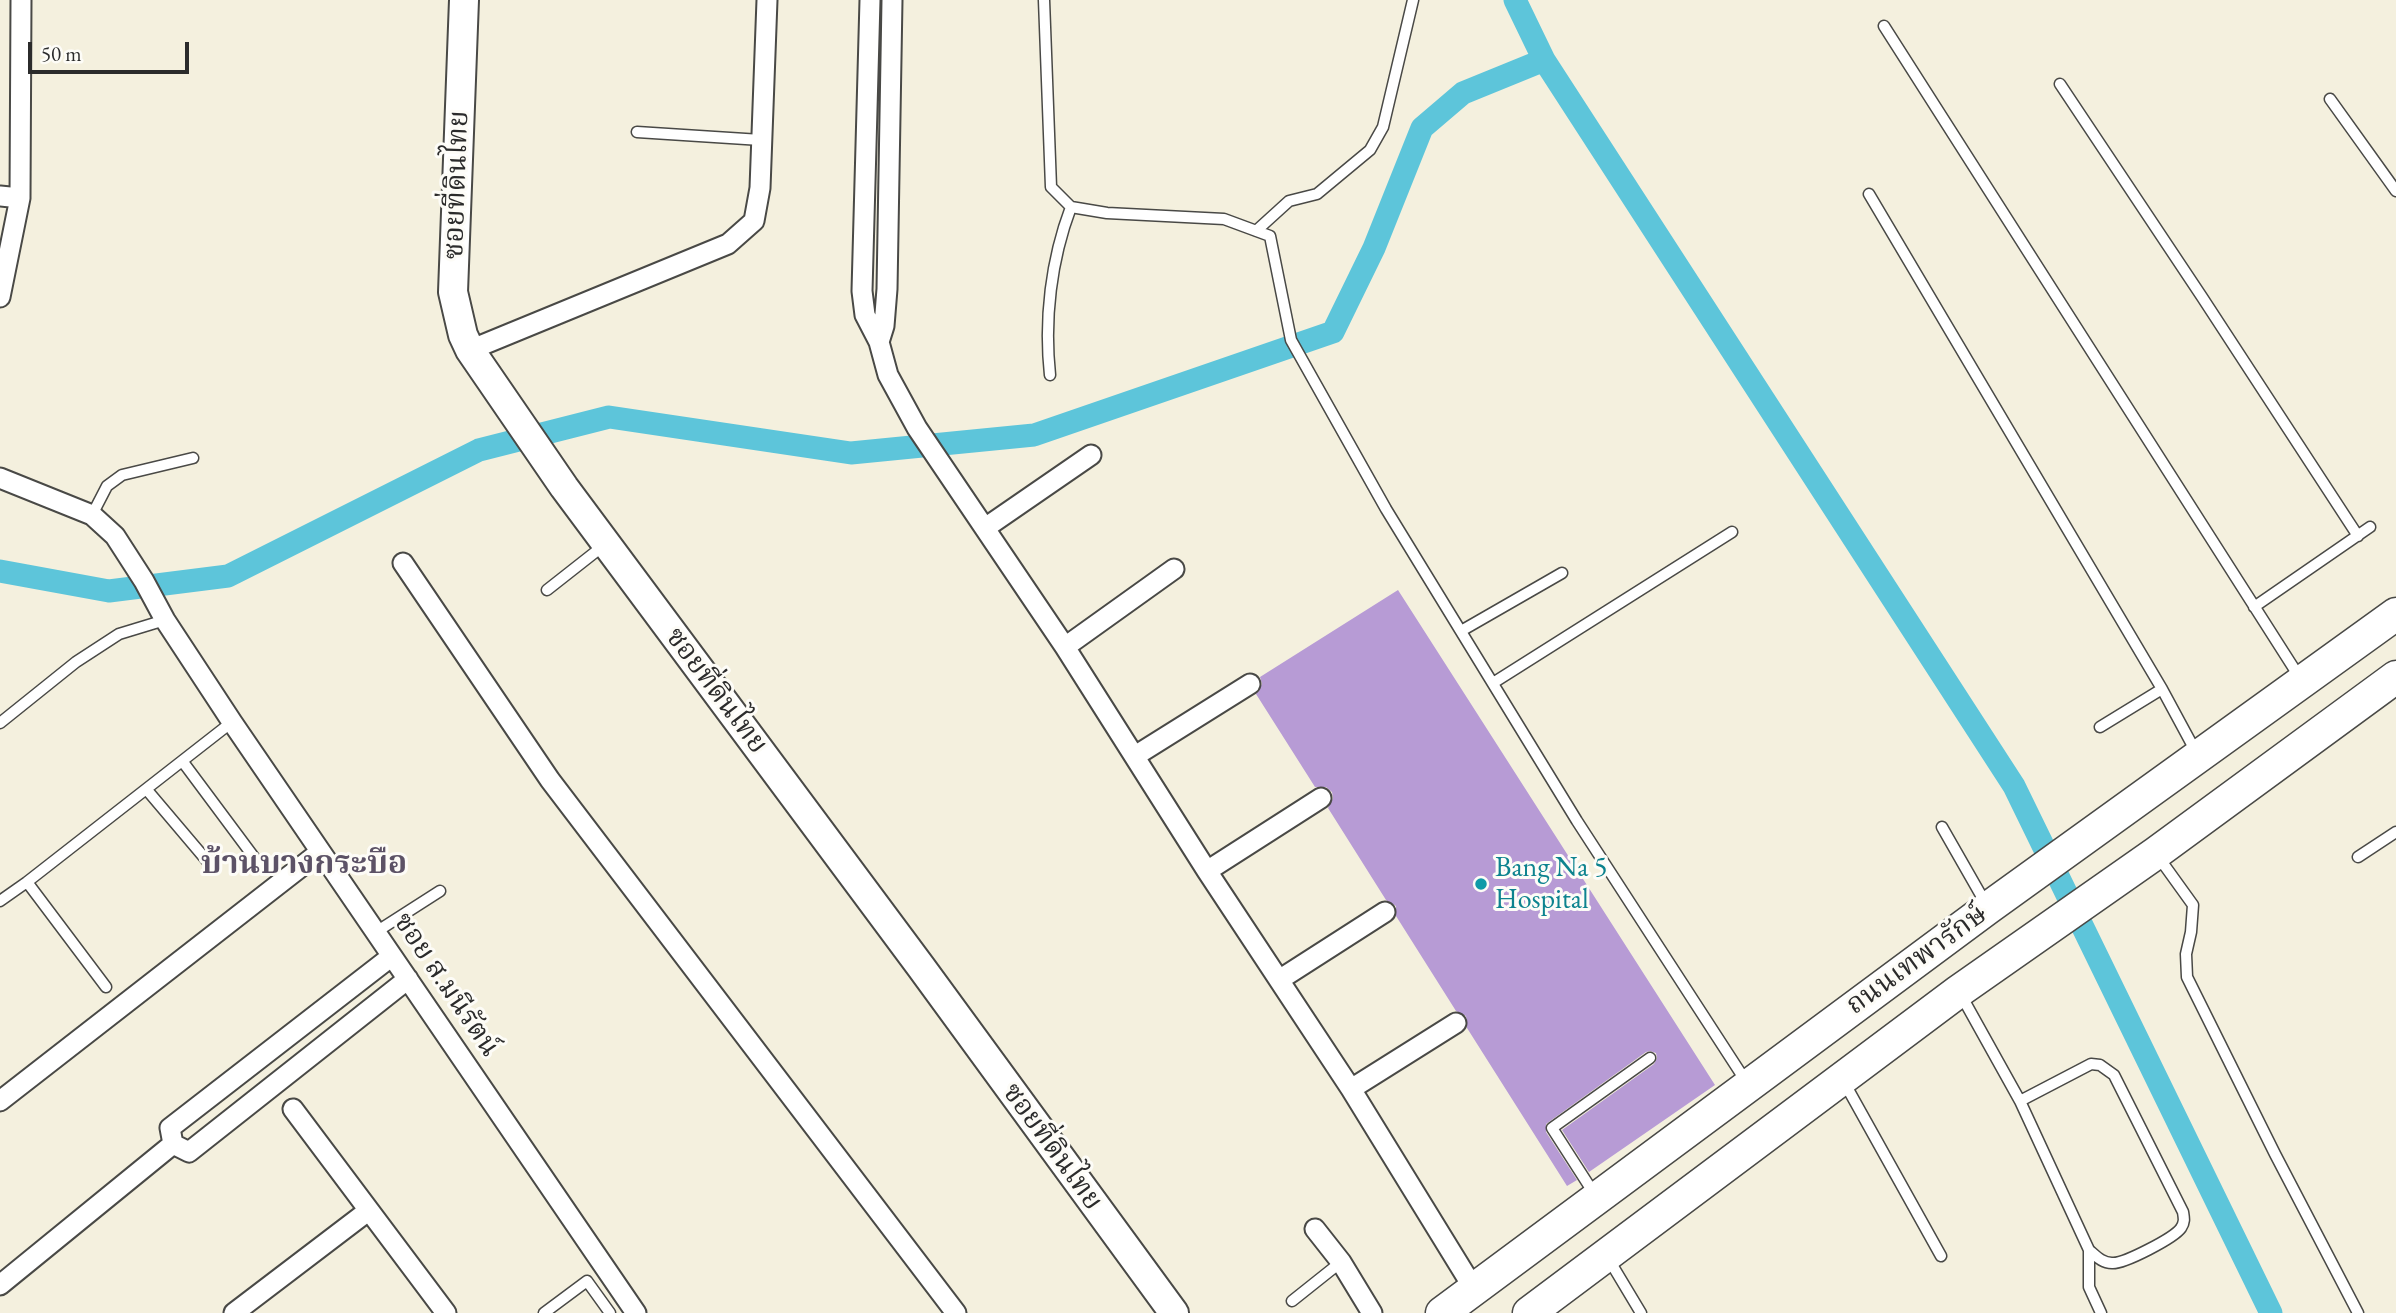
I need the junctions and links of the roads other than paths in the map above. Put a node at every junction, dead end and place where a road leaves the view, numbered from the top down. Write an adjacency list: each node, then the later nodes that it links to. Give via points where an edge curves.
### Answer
1 (21, 0): 17 (street)
2 (464, 0): 22 (street, ซอยที่ดินไทย, via 453,292)
3 (766, 0): 12 (street)
4 (870, 0): 14 (street)
5 (892, 0): 13 (street)
6 (1045, 0): 18 (lane, via 1051,187)
7 (1413, 0): 19 (lane, via 1383,127 1370,150 1317,194 1289,201)
8 (1884, 26): 37 (lane)
9 (2060, 84): 31 (lane)
10 (2330, 99): 15 (lane)
11 (637, 132): 12 (lane)
12 (761, 140): 22 (street, via 754,221 728,244)
13 (890, 140): 14 (street); 21 (street, via 887,289)
14 (866, 142): 21 (street, via 862,291 865,315)
15 (2396, 191)
16 (1869, 194): 46 (lane)
17 (10, 197): 20 (street)
18 (1071, 207): 19 (lane, via 1224,219); 23 (lane, via 1059,239 1051,289)
19 (1256, 231): 40 (lane, via 1270,236 1292,340 1386,509)
20 (0, 297)
21 (879, 342): 29 (street, via 888,376 917,428)
22 (470, 350): 32 (street, ซอยที่ดินไทย)
23 (1050, 375)
24 (1091, 455): 29 (street)
25 (193, 458): 27 (lane, via 122,475 107,486)
26 (0, 478): 27 (street)
27 (92, 515): 39 (street, ซอย ส.มนีรัตน์, via 115,536)
28 (2370, 527): 31 (lane)
29 (985, 528): 41 (street)
30 (1732, 532): 45 (lane)
31 (2358, 536): 37 (lane)
32 (606, 544): 36 (lane); 99 (street, ซอยที่ดินไทย)
33 (403, 563): 98 (street, via 550,780)
34 (1174, 569): 41 (street)
35 (1562, 573): 40 (lane)
36 (547, 590)
37 (2254, 607): 43 (lane)
38 (2396, 614): 43 (main road, ถนนเทพารักษ์)
39 (164, 619): 47 (street, ซอย ส.มนีรัตน์); 48 (lane, via 119,634)
40 (1461, 631): 45 (lane)
41 (1065, 647): 50 (street)
42 (2396, 677): 58 (main road, ถนนเทพารักษ์)
43 (2302, 682): 51 (main road, ถนนเทพารักษ์)
44 (1250, 684): 50 (street)
45 (1493, 684): 77 (lane)
46 (2162, 689): 49 (lane); 51 (lane)
47 (233, 722): 52 (lane); 57 (street, ซอย ส.มนีรัตน์)
48 (0, 723)
49 (2100, 727)
50 (1135, 756): 62 (street)
51 (2198, 756): 66 (main road, ถนนเทพารักษ์)
52 (183, 762): 53 (lane); 61 (lane)
53 (147, 790): 60 (lane); 63 (lane)
54 (1321, 798): 62 (street)
55 (1942, 827): 66 (lane)
56 (2396, 832): 59 (lane)
57 (320, 852): 68 (street, ซอย ส.มนีรัตน์); 79 (street)
58 (2156, 853): 73 (main road, ถนนเทพารักษ์); 105 (lane, via 2193,905 2187,977)
59 (2358, 857)
60 (208, 862)
61 (259, 864)
62 (1207, 871): 71 (street)
63 (27, 882): 65 (lane); 72 (lane)
64 (440, 891): 68 (lane)
65 (0, 901)
66 (1989, 908): 77 (main road, ถนนเทพารักษ์)
67 (1385, 912): 71 (street)
68 (376, 932): 69 (street, ซอย ส.มนีรัตน์)
69 (392, 956): 70 (street, ซอย ส.มนีรัตน์); 82 (street, via 170,1128)
70 (408, 979): 82 (street, via 189,1152); 97 (street, ซอย ส.มนีรัตน์)
71 (1279, 980): 78 (street)
72 (106, 987)
73 (1959, 991): 76 (main road, ถนนเทพารักษ์); 80 (lane)
74 (1456, 1023): 78 (street)
75 (1650, 1058): 83 (lane, via 1552,1128)
76 (1842, 1079): 87 (main road, ถนนเทพารักษ์); 88 (lane)
77 (1748, 1084): 83 (main road, ถนนเทพารักษ์)
78 (1351, 1089): 91 (street)
79 (0, 1101)
80 (2020, 1101): 86 (lane); 86 (lane, via 2091,1065 2100,1065 2114,1075 2183,1212 2184,1221 2171,1237 2118,1263 2102,1261)
81 (293, 1109): 84 (street)
82 (173, 1144): 90 (street)
83 (1597, 1198): 91 (main road, ถนนเทพารักษ์)
84 (368, 1211): 93 (street); 94 (street)
85 (1315, 1229): 89 (street)
86 (2089, 1250): 104 (lane, via 2089,1287)
87 (1606, 1254): 102 (main road, ถนนเทพารักษ์); 103 (lane)
88 (1941, 1256)
89 (1341, 1262): 92 (lane); 100 (street)
90 (0, 1285)
91 (1474, 1289): 101 (main road, ถนนเทพารักษ์)
92 (1292, 1301)
93 (234, 1313)
94 (446, 1313)
95 (544, 1313): 96 (lane, via 587,1281)
96 (610, 1313)
97 (636, 1313)
98 (956, 1313)
99 (1174, 1313)
100 (1371, 1313)
101 (1442, 1313)
102 (1529, 1313)
103 (1641, 1313)
104 (2101, 1313)
105 (2358, 1313)

